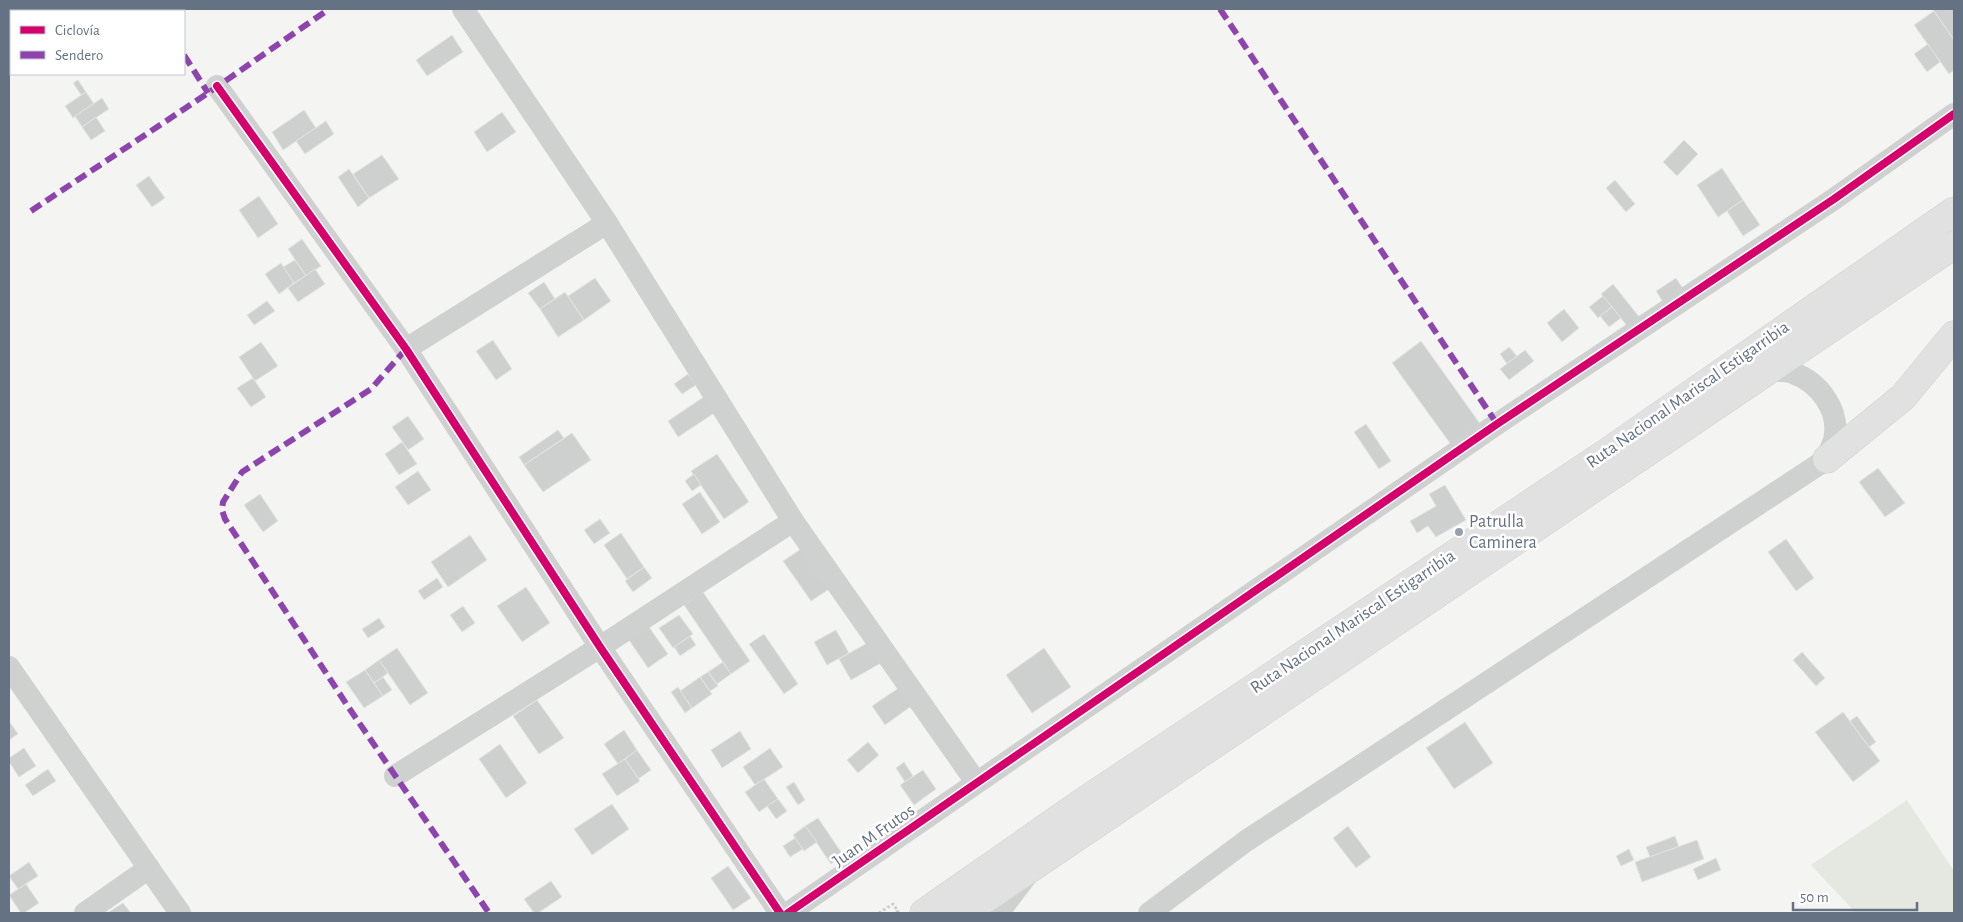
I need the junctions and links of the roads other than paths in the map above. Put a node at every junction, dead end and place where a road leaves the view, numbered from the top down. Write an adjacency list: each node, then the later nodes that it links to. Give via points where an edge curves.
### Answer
1 (463, 9): 5 (street)
2 (217, 86): 8 (street)
3 (1954, 114): 15 (street, Juan M Frutos)
4 (1954, 211): 22 (highway, Ruta Nacional Mariscal Estigarribia, via 1609,451 1083,802)
5 (607, 223): 8 (street); 11 (street)
6 (1954, 246): 9 (highway, Ruta Nacional Mariscal Estigarribia)
7 (1954, 335): 10 (highway, via 1903,397)
8 (406, 349): 12 (street)
9 (1769, 371): 10 (street, via 1791,372 1811,381 1826,397 1834,417 1834,438); 17 (highway, Ruta Nacional Mariscal Estigarribia)
10 (1827, 458): 25 (street, via 1246,841)
11 (793, 521): 12 (street); 15 (street)
12 (600, 647): 14 (street); 20 (street)
13 (9, 667): 16 (street)
14 (395, 776)
15 (976, 782): 21 (street, Juan M Frutos)
16 (149, 868): 18 (street); 19 (street)
17 (1032, 868): 23 (highway, Ruta Nacional Mariscal Estigarribia); 24 (street, via 1002,908)
18 (85, 913)
19 (180, 913)
20 (780, 913)
21 (788, 913)
22 (924, 913)
23 (964, 913)
24 (1002, 913)
25 (1149, 913)

